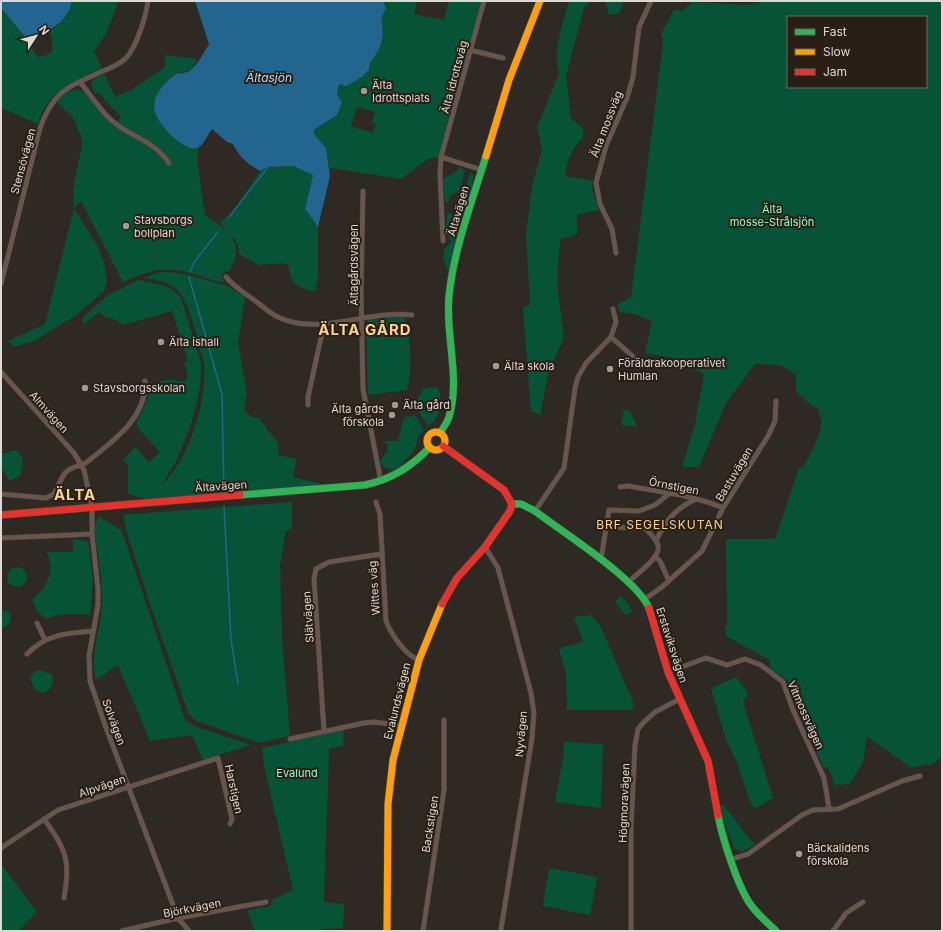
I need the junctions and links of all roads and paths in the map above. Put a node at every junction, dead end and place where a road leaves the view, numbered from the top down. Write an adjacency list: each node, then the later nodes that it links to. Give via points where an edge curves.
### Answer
1 (148, 1): 7 (street, Stensövägen, via 132,50 126,58 115,66)
2 (484, 1): 5 (street, Älta idrottsväg)
3 (540, 1): 10 (street, Ältavägen, via 509,80)
4 (651, 1): 13 (street, Älta mossväg, via 638,27 633,77 627,98 606,146 596,183 600,204 612,229)
5 (470, 50): 6 (street); 8 (street, Älta idrottsväg)
6 (504, 58)
7 (80, 82): 9 (street, via 112,121 150,143); 15 (street, Stensövägen, via 62,92 47,111 40,128)
8 (441, 157): 10 (street); 12 (street, Älta idrottsväg)
9 (169, 163)
10 (482, 170): 26 (street, Ältavägen, via 456,259 450,290 449,330 454,386 449,418)
11 (364, 191): 18 (street, Ältagårdsvägen, via 361,293)
12 (443, 241)
13 (616, 253)
14 (226, 277): 19 (street, via 233,286 277,316 308,325)
15 (1, 284)
16 (613, 309): 20 (street, via 616,322)
17 (412, 315): 18 (street)
18 (363, 317): 19 (street); 30 (street, Ältagårdsvägen, via 363,389)
19 (324, 324): 25 (street)
20 (611, 338): 21 (street); 39 (street, via 586,363 578,377 574,388 564,468)
21 (637, 360)
22 (1, 372): 29 (street, Almvägen, via 60,437)
23 (146, 381): 29 (street, via 146,391 137,416 113,440)
24 (776, 402): 38 (street, Bastuvägen, via 775,421 768,436)
25 (308, 405)
26 (440, 433): 27 (street, via 444,441); 28 (street, via 429,435 427,443)
27 (443, 446): 28 (street, via 436,450); 36 (street, via 504,490)
28 (430, 447): 30 (street, Ältavägen, via 416,463 393,478)
29 (81, 465): 33 (street, via 72,467 64,474 54,494 46,498); 37 (street, Almvägen)
30 (381, 482): 37 (street, Ältavägen, via 325,490)
31 (620, 487): 32 (street, Örnstigen)
32 (670, 493): 34 (street, Örnstigen); 41 (street, via 655,505 639,511 610,509)
33 (1, 494)
34 (696, 499): 38 (street, Örnstigen); 44 (street, via 676,510 663,525)
35 (376, 502): 46 (street, Wittes väg, via 380,514)
36 (512, 504): 39 (street, Erstaviksvägen, via 525,505); 45 (street, Evalundsvägen, via 510,511)
37 (92, 507): 40 (street, Ältavägen); 42 (street, Solvägen)
38 (724, 508): 50 (street, Bastuvägen, via 702,551)
39 (535, 511): 48 (street, Erstaviksvägen)
40 (1, 515)
41 (605, 527): 44 (street, via 645,528); 48 (street)
42 (92, 534): 43 (street); 53 (street, Solvägen, via 98,589)
43 (1, 538)
44 (656, 541): 47 (street, via 659,546)
45 (485, 547): 56 (street, Evalundsvägen, via 457,578 442,604); 75 (street, Nyvägen, via 498,568 534,712)
46 (381, 554): 56 (street, Wittes väg, via 388,627 409,654); 61 (street, Slätvägen, via 329,562 316,569 314,579)
47 (655, 556): 49 (street); 50 (street)
48 (601, 559): 51 (street, Erstaviksvägen, via 623,576)
49 (632, 579)
50 (669, 581): 51 (street, Bastuvägen)
51 (645, 599): 57 (street, Erstaviksvägen)
52 (37, 623): 54 (street)
53 (93, 631): 54 (street, via 69,632 50,636); 65 (street, Solvägen, via 89,656 90,681)
54 (45, 640): 55 (street)
55 (28, 654)
56 (419, 660): 60 (street, Evalundsvägen)
57 (668, 672): 58 (street, Erstaviksvägen); 66 (street, Vitmossvägen, via 706,658 727,665 745,659 761,665 780,678 824,778)
58 (680, 699): 70 (street, Erstaviksvägen, via 708,761 720,830); 80 (street, Högmoravägen, via 655,712 638,729 631,827)
59 (444, 720): 79 (street, Backstigen, via 444,790)
60 (402, 726): 61 (street, via 375,722); 78 (street, Evalundsvägen, via 393,760 388,804)
61 (324, 731): 62 (street)
62 (290, 739)
63 (218, 758): 65 (street, Alpvägen); 68 (street, Harstigen, via 232,819)
64 (920, 776): 66 (street, via 902,781 838,809)
65 (129, 786): 67 (street, Alpvägen, via 58,810); 74 (street, Solvägen)
66 (829, 808): 70 (street, via 813,810 802,815 748,854)
67 (44, 819): 69 (street, Alpvägen); 71 (street, via 63,849 67,861 68,878)
68 (230, 824)
69 (1, 848)
70 (732, 859): 81 (street, Erstaviksvägen, via 747,899)
71 (64, 898)
72 (266, 902): 74 (street, Björkvägen)
73 (863, 902): 82 (street, via 846,912)
74 (178, 918): 76 (street, Björkvägen); 77 (street, Solvägen)
75 (501, 929)
76 (123, 931)
77 (189, 931)
78 (386, 931)
79 (423, 931)
80 (631, 931)
81 (776, 931)
82 (833, 931)

